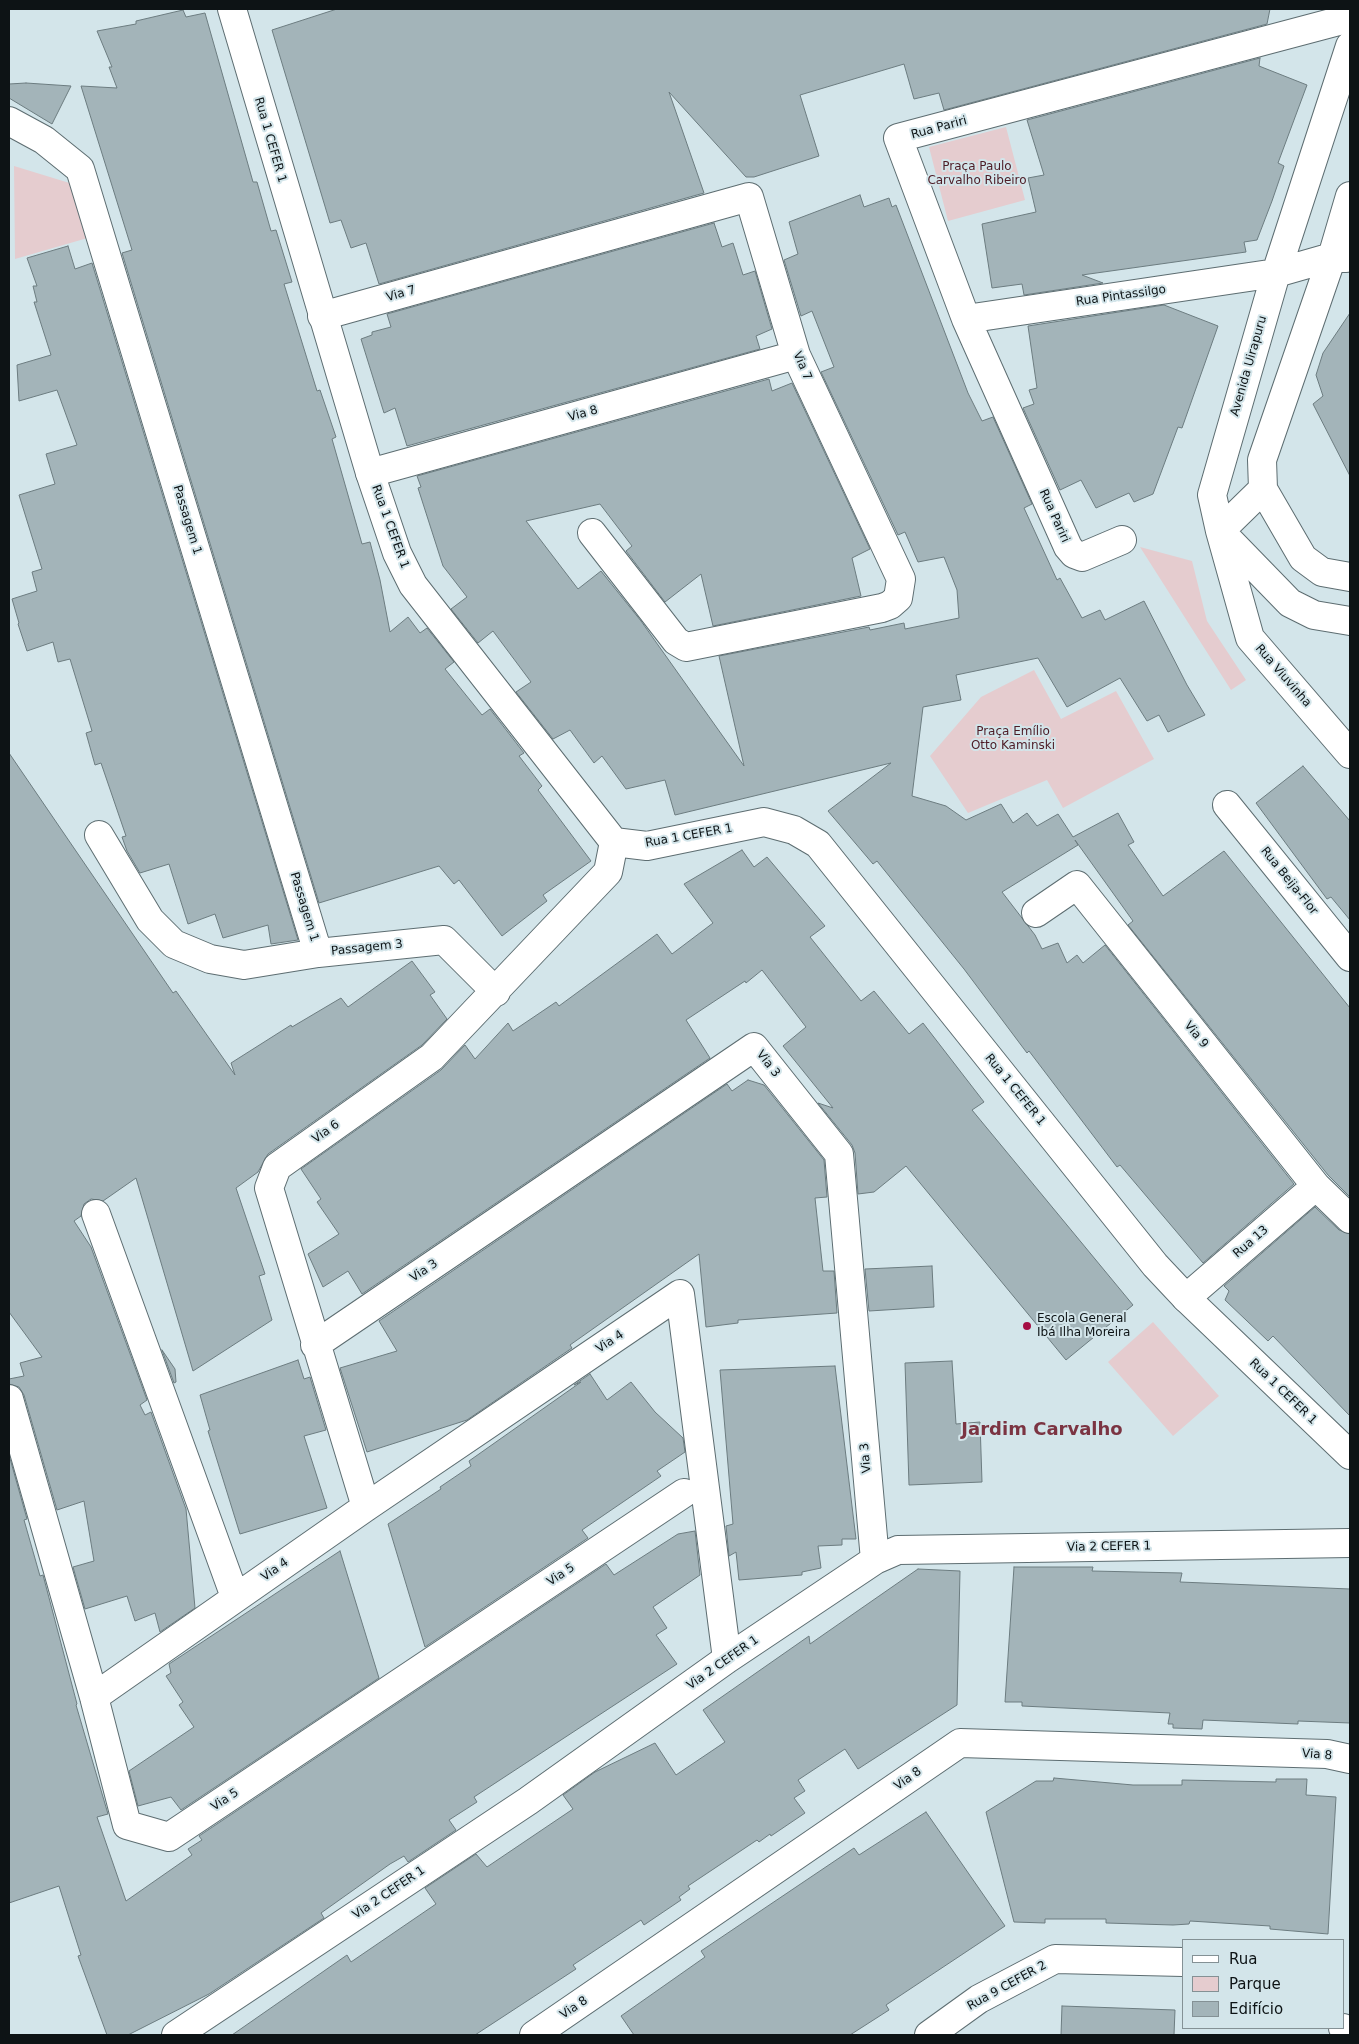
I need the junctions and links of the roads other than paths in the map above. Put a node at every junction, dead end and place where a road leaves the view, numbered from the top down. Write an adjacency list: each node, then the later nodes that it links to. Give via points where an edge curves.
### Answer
1 (232, 9): 8 (street, Rua 1 CEFER 1)
2 (1350, 18): 9 (street, Rua Pariri, via 898,138)
3 (1350, 46): 7 (street, Avenida Uirapuru)
4 (9, 121): 23 (street, Passagem 1, via 44,140 80,169)
5 (1350, 196): 6 (street)
6 (1341, 258): 7 (street, Rua Pintassilgo); 12 (street, via 1262,460)
7 (1276, 273): 9 (street, Rua Pintassilgo); 13 (street, Avenida Uirapuru, via 1212,495)
8 (322, 316): 10 (street, Via 7, via 750,197); 11 (street, Rua 1 CEFER 1)
9 (966, 319): 15 (street, Rua Pariri, via 1068,548 1082,557)
10 (796, 354): 11 (street, Via 8); 14 (street, Via 7, via 901,579 898,598 882,608 686,647 676,641)
11 (370, 473): 21 (street, Rua 1 CEFER 1, via 397,554 413,585)
12 (1263, 489): 13 (street); 16 (street, via 1303,558 1322,572)
13 (1220, 531): 17 (street, via 1290,603 1314,615); 18 (street, Rua Viuvinha, via 1250,638)
14 (592, 533)
15 (1122, 540)
16 (1350, 578)
17 (1350, 621)
18 (1350, 754)
19 (1227, 805): 24 (street, Rua Beija-Flor)
20 (99, 836): 23 (street, Passagem 3, via 150,920 174,944 210,959 244,965)
21 (614, 842): 25 (street, Via 6, via 608,872); 29 (street, Rua 1 CEFER 1, via 647,846 764,822 794,830 818,844 1155,1265)
22 (1036, 913): 26 (street, Via 9, via 1077,885)
23 (318, 953): 25 (street, Passagem 3, via 444,940)
24 (1350, 957)
25 (496, 992): 30 (street, Via 6, via 432,1058 277,1167 269,1188)
26 (1316, 1186): 28 (street, Via 9); 29 (street, Rua 13)
27 (96, 1214): 37 (street)
28 (1350, 1219)
29 (1186, 1298): 32 (street, Rua 1 CEFER 1)
30 (316, 1345): 34 (street, Via 6); 36 (street, Via 3, via 754,1047 839,1154)
31 (9, 1399): 39 (street, Via 5)
32 (1350, 1455)
33 (684, 1493): 39 (street, Via 5, via 169,1837 127,1825)
34 (366, 1507): 37 (street, Via 4); 38 (street, Via 4, via 680,1294)
35 (1350, 1543): 36 (street, Via 2 CEFER 1, via 898,1550)
36 (875, 1560): 38 (street, Via 2 CEFER 1)
37 (235, 1597): 39 (street, Via 4)
38 (727, 1659): 42 (street, Via 2 CEFER 1, via 528,1801)
39 (94, 1697)
40 (1350, 1759): 43 (street, Via 8, via 1327,1754 960,1743)
41 (1182, 1962): 44 (street, Rua 9 CEFER 2, via 1055,1959 979,1999)
42 (176, 2035)
43 (534, 2035)
44 (929, 2035)

